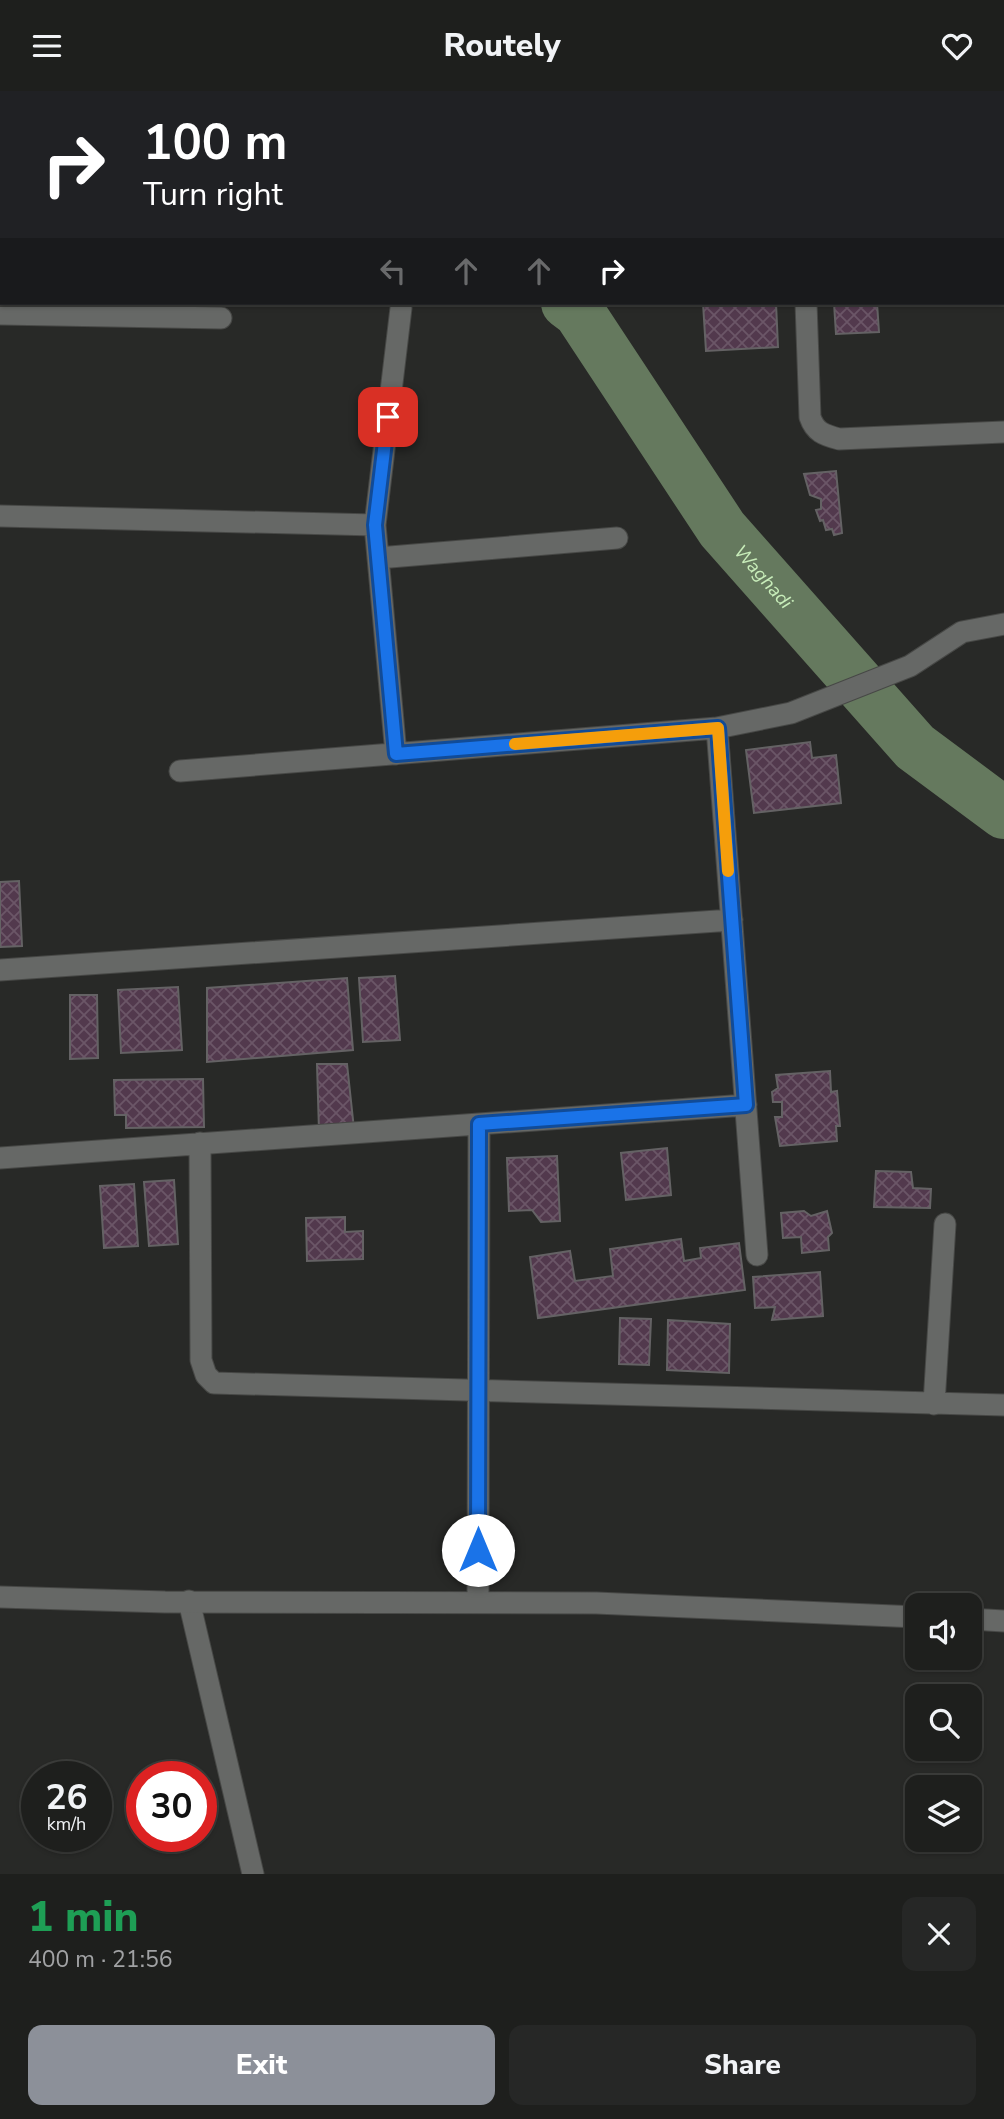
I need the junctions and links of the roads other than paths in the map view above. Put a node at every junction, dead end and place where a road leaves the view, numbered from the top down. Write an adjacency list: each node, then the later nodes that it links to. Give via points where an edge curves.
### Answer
1 (806, 305): 5 (street, via 810,417 821,433 839,439)
2 (401, 308): 7 (street)
3 (0, 314): 4 (street)
4 (221, 318)
5 (1004, 432)
6 (0, 516): 7 (street)
7 (375, 525): 9 (street)
8 (617, 538): 9 (street)
9 (378, 558): 12 (street)
10 (1004, 624): 11 (street, via 962,632 910,666 791,713)
11 (718, 728): 12 (street); 14 (street)
12 (396, 754): 13 (street)
13 (180, 771)
14 (732, 920): 15 (street); 16 (street)
15 (0, 970)
16 (746, 1105): 17 (street); 21 (street)
17 (479, 1124): 18 (street); 22 (street)
18 (200, 1143): 19 (street); 22 (street, via 201,1360 214,1384)
19 (0, 1158)
20 (945, 1224): 23 (street)
21 (757, 1255)
22 (478, 1391): 23 (street); 27 (street)
23 (934, 1404): 24 (street)
24 (1004, 1405)
25 (0, 1597): 26 (street)
26 (188, 1601): 27 (street); 31 (street)
27 (478, 1602): 28 (street)
28 (905, 1616)
29 (982, 1620): 30 (street)
30 (1004, 1621)
31 (253, 1874)

